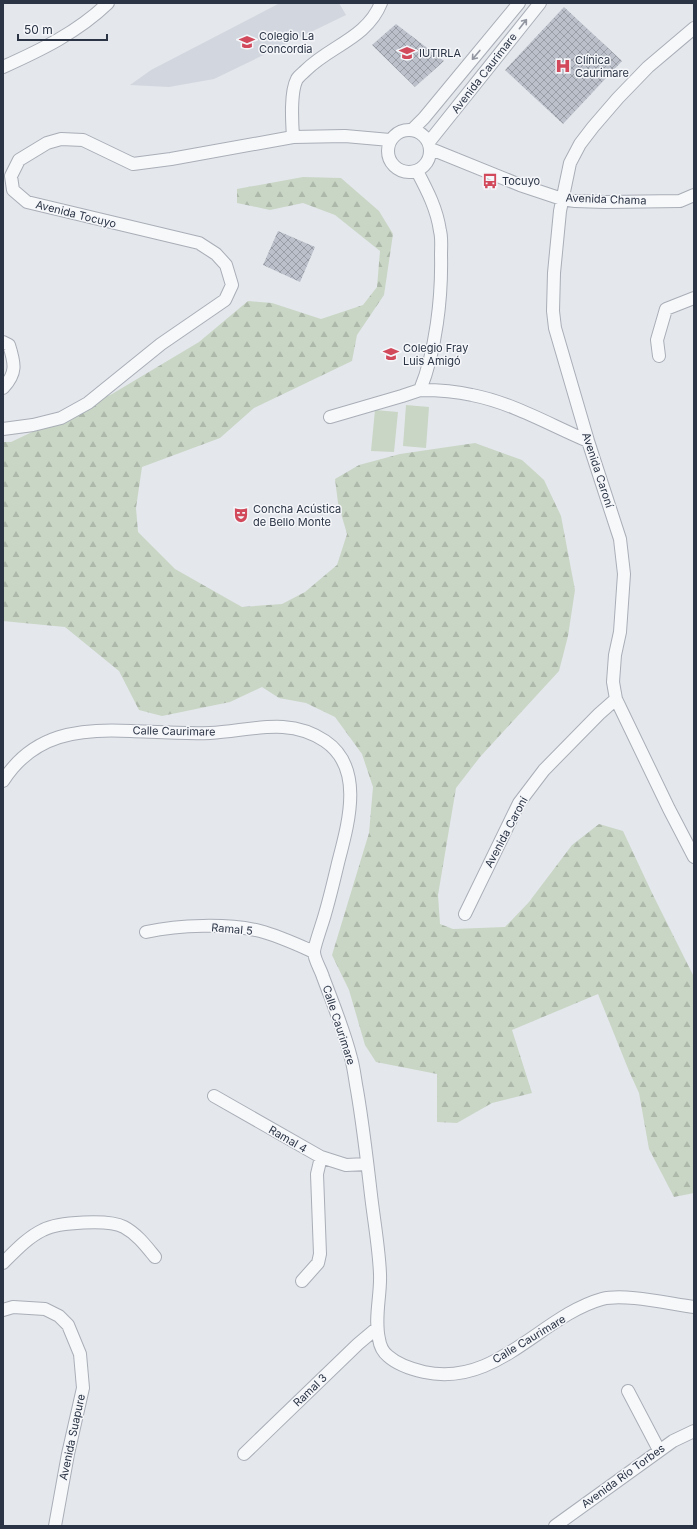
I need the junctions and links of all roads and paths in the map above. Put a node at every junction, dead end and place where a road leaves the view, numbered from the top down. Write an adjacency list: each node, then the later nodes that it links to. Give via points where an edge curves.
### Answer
1 (108, 3): 6 (street, via 62,39)
2 (380, 3): 8 (street, via 368,24 346,43 314,62 297,78 292,116)
3 (518, 3): 7 (street, Avenida Caurimare, one-way to 7)
4 (540, 3): 10 (street, Avenida Caurimare, one-way to 4)
5 (694, 28): 13 (street, Avenida Caroní, via 648,67 593,127 570,163)
6 (3, 67)
7 (412, 130): 9 (street, via 404,130); 10 (street, via 424,135)
8 (293, 137): 9 (street, Avenida Tocuyo, via 345,136); 20 (street, Avenida Tocuyo, via 133,164 83,140 61,140 47,143 19,160 11,176 13,190 27,202 199,243 216,254 226,265 232,284 225,300 161,344 88,403 61,418)
9 (390, 140): 11 (street, via 388,154 395,167 402,171)
10 (430, 146): 11 (street, via 428,162); 13 (street, Avenida Chama, via 520,185)
11 (417, 171): 18 (street, via 431,199 440,231 441,265 440,301 428,371)
12 (694, 195): 13 (street, Avenida Chama, via 680,201 605,202)
13 (562, 199): 21 (street, Avenida Caroní, via 554,273 553,311 555,328)
14 (694, 298): 16 (street, via 666,309 657,340)
15 (3, 342): 17 (street, via 9,345 14,363 12,377)
16 (659, 356)
17 (3, 388)
18 (420, 390): 19 (street); 21 (street, via 472,395 504,404)
19 (330, 417)
20 (3, 429)
21 (588, 441): 22 (street, Avenida Caroní, via 620,538 624,574 613,682)
22 (616, 699): 24 (street); 25 (street, Avenida Caroní, via 544,770 519,803)
23 (3, 781): 27 (street, Calle Caurimare, via 10,770 39,744 72,734 102,730 179,734 268,726 290,726 310,732 327,742 342,757 348,774 350,792 345,838)
24 (694, 857)
25 (466, 914)
26 (146, 932): 27 (street, Ramal 5, via 163,928 198,926 234,928 259,931)
27 (314, 952): 30 (street, Calle Caurimare, via 352,1060)
28 (214, 1096): 29 (street, Ramal 4)
29 (321, 1157): 30 (street, Ramal 4, via 346,1165); 33 (street, via 317,1174 320,1254 318,1263)
30 (367, 1164): 36 (street, Calle Caurimare, via 380,1271)
31 (155, 1256): 32 (street, via 140,1239 123,1227 96,1222 44,1229)
32 (3, 1263)
33 (302, 1281)
34 (694, 1307): 36 (street, Calle Caurimare, via 625,1297 605,1298 565,1316 504,1356 457,1373 432,1374 397,1363 384,1354)
35 (3, 1310): 41 (street, Avenida Suapure, via 13,1307 45,1309 59,1316 68,1325 80,1354 83,1388)
36 (377, 1328): 40 (street, Ramal 3)
37 (628, 1391): 39 (street)
38 (694, 1431): 39 (street, Avenida Río Torbes, via 673,1440)
39 (659, 1450): 42 (street, Avenida Río Torbes)
40 (244, 1454)
41 (55, 1526)
42 (555, 1526)

